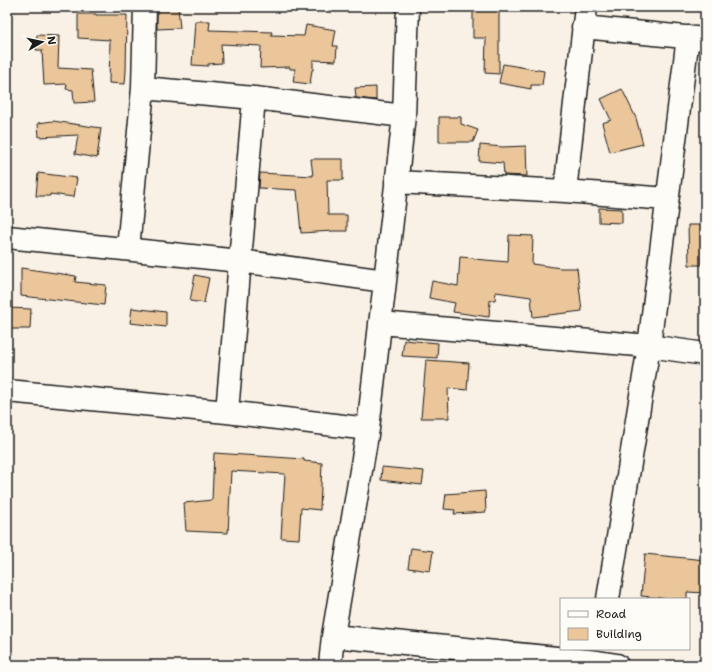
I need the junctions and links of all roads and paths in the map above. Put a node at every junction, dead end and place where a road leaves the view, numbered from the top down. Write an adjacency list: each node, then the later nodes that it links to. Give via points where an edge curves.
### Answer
1 (145, 7): 5 (street)
2 (408, 7): 7 (street)
3 (584, 17): 4 (street); 9 (street)
4 (696, 38): 10 (street)
5 (143, 88): 6 (street); 12 (street)
6 (254, 98): 7 (street); 13 (street)
7 (404, 116): 8 (street)
8 (396, 182): 9 (street); 14 (street)
9 (565, 192): 10 (street)
10 (667, 200): 16 (street)
11 (7, 237): 12 (street)
12 (128, 250): 13 (street)
13 (240, 261): 14 (street); 19 (street)
14 (385, 281): 15 (street)
15 (380, 322): 16 (street); 20 (street)
16 (649, 346): 17 (street); 21 (street)
17 (705, 354)
18 (7, 391): 19 (street)
19 (227, 412): 20 (street)
20 (368, 429): 22 (street)
21 (608, 598)
22 (333, 636): 23 (street); 24 (street)
23 (605, 659)
24 (330, 665)

